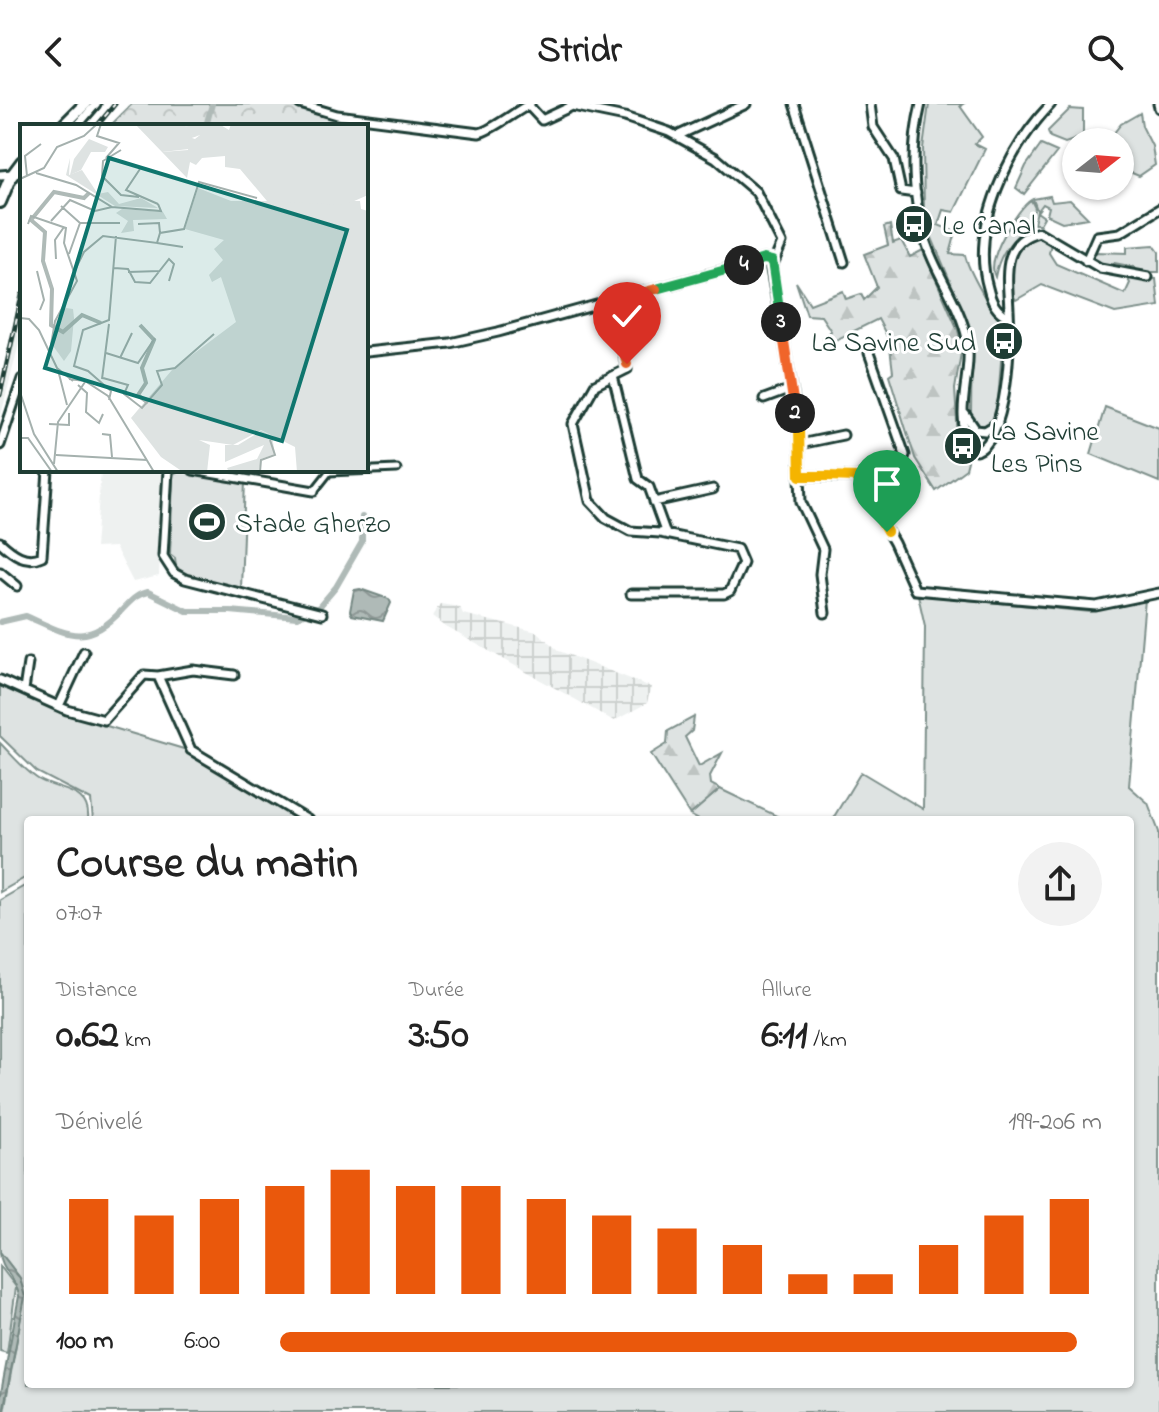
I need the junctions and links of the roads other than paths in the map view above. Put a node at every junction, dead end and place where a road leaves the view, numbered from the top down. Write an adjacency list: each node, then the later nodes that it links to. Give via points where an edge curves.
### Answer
1 (78, 104): 11 (main road)
2 (85, 104): 12 (main road)
3 (96, 104): 13 (street)
4 (300, 104): 10 (street, via 337,115 479,133)
5 (746, 104): 14 (street)
6 (794, 104): 23 (street)
7 (870, 104): 18 (street, via 873,127 894,159 901,191)
8 (921, 104): 18 (street)
9 (1051, 104): 26 (street, via 1014,155 989,222 986,284 994,304)
10 (529, 105): 14 (street, via 538,119 579,107 646,122)
11 (63, 124)
12 (64, 124)
13 (79, 124)
14 (677, 136): 21 (street, via 727,166 756,192 782,243)
15 (20, 164): 16 (main road)
16 (12, 174): 17 (street); 19 (main road)
17 (0, 175)
18 (916, 193): 32 (street, via 923,236 966,337)
19 (0, 202)
20 (1159, 209): 22 (street, via 1120,233 1097,236)
21 (772, 261): 25 (street); 30 (street)
22 (1086, 261): 24 (street); 26 (street, via 1045,234 1029,236 1007,263)
23 (844, 262)
24 (1148, 277)
25 (612, 301): 27 (street, via 450,343); 29 (street, via 627,369)
26 (1009, 317): 34 (street)
27 (368, 352)
28 (869, 353): 45 (street, via 905,455)
29 (613, 376): 48 (street, via 638,479 649,487); 49 (street, via 595,385 573,424 590,501 618,526)
30 (791, 389): 31 (street); 36 (street)
31 (764, 399)
32 (962, 407): 34 (street, via 976,430 985,431); 34 (street, via 973,450 981,450)
33 (18, 410): 37 (street)
34 (1000, 421)
35 (843, 435): 36 (street)
36 (800, 444): 44 (street)
37 (0, 445)
38 (397, 469): 39 (street)
39 (368, 470)
40 (48, 472): 50 (street, via 42,556 20,557)
41 (168, 472): 56 (street, via 163,556 174,573)
42 (205, 472): 47 (street)
43 (329, 472): 47 (street)
44 (800, 476): 45 (street); 55 (street, via 801,502 823,549)
45 (856, 477): 53 (street, via 915,590 1096,606)
46 (713, 489): 48 (street)
47 (314, 491)
48 (654, 502): 49 (street)
49 (666, 534): 54 (street, via 737,549 743,563 730,591)
50 (0, 542)
51 (0, 572): 52 (street)
52 (17, 586)
53 (1159, 593)
54 (631, 594)
55 (825, 613)
56 (322, 614)
57 (84, 652): 63 (street)
58 (28, 663): 62 (street)
59 (234, 675): 60 (street, via 193,670)
60 (158, 676): 63 (street, via 144,675 104,720); 64 (street, via 191,750)
61 (0, 680): 62 (street)
62 (24, 690): 63 (street)
63 (59, 706)
64 (301, 816)

